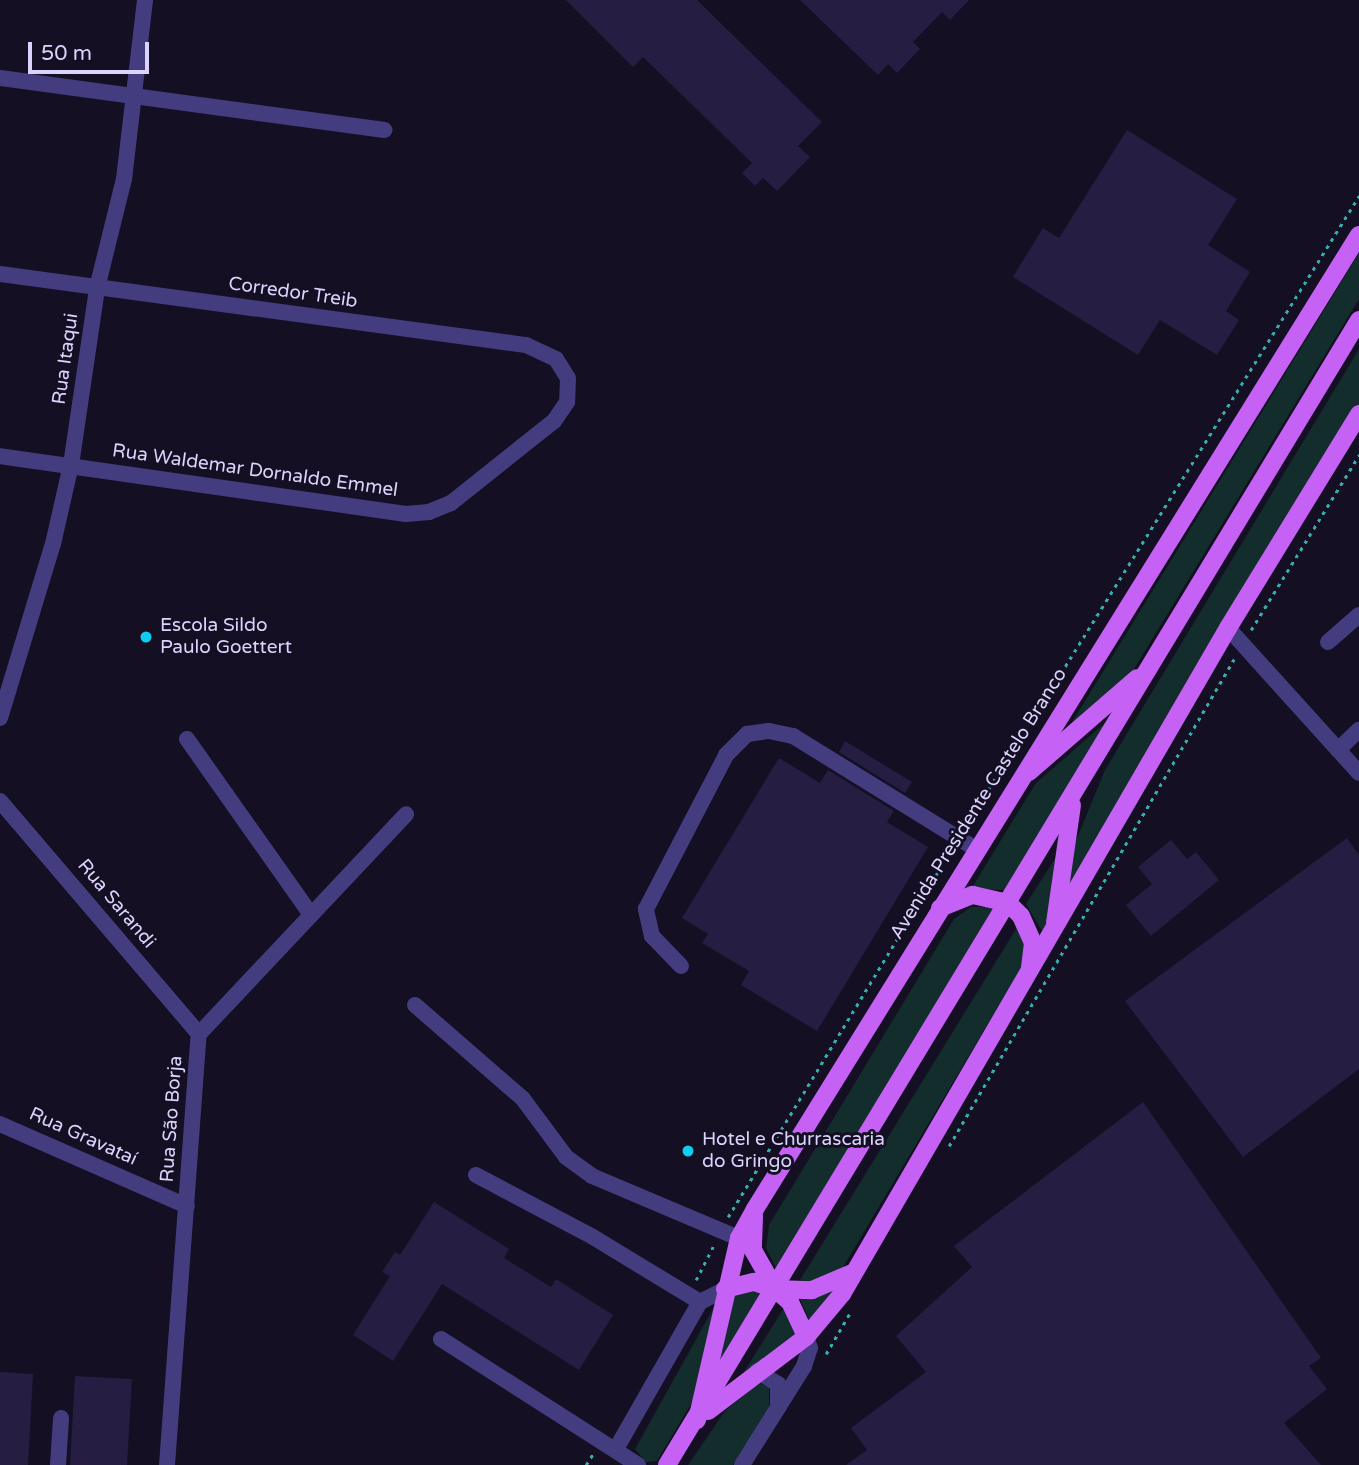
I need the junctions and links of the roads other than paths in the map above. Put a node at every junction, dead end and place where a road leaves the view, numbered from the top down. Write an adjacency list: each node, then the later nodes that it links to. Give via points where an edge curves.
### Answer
1 (145, 0): 3 (street, Rua Itaqui)
2 (0, 78): 3 (street)
3 (136, 93): 4 (street); 7 (street, Rua Itaqui, via 124,179)
4 (384, 130)
5 (1359, 236): 22 (main road, Avenida Presidente Castelo Branco)
6 (0, 274): 7 (street, Corredor Treib)
7 (97, 288): 9 (street, Corredor Treib, via 526,345 556,359); 12 (street, Rua Itaqui)
8 (1359, 320): 16 (main road, Avenida Presidente Castelo Branco)
9 (568, 378): 12 (street, Rua Waldemar Dornaldo Emmel, via 567,402 554,421 451,503 429,512 406,514)
10 (1359, 414): 14 (main road, Avenida Presidente Castelo Branco)
11 (0, 456): 12 (street, Rua Waldemar Dornaldo Emmel)
12 (71, 465): 17 (street, Rua Itaqui, via 53,544)
13 (1359, 615): 15 (street)
14 (1228, 628): 20 (street); 30 (main road, Avenida Presidente Castelo Branco)
15 (1328, 642)
16 (1150, 666): 22 (main road); 23 (main road, Avenida Presidente Castelo Branco)
17 (0, 719)
18 (1359, 730): 20 (street)
19 (187, 739): 29 (street)
20 (1338, 750): 21 (street)
21 (1359, 773)
22 (1014, 785): 26 (main road, Avenida Presidente Castelo Branco)
23 (1073, 796): 27 (main road, Avenida Presidente Castelo Branco); 30 (main road)
24 (0, 801): 34 (street, Rua Sarandi)
25 (406, 814): 29 (street, Rua São Borja)
26 (976, 849): 28 (main road, Avenida Presidente Castelo Branco); 31 (street, via 793,736 769,731 747,734 726,755 646,909 652,936)
27 (1007, 903): 28 (main road, via 973,895); 32 (main road, via 1021,916 1033,943); 42 (main road, Avenida Presidente Castelo Branco)
28 (940, 908): 38 (main road, Avenida Presidente Castelo Branco)
29 (311, 915): 34 (street, Rua São Borja)
30 (1054, 934): 32 (main road, Avenida Presidente Castelo Branco)
31 (681, 966)
32 (1029, 976): 40 (main road, Avenida Presidente Castelo Branco)
33 (415, 1005): 39 (street, via 523,1099 566,1157 592,1176)
34 (199, 1034): 37 (street, Rua São Borja)
35 (0, 1124): 37 (street, Rua Gravataí)
36 (477, 1175): 43 (street, via 593,1237)
37 (187, 1206): 52 (street, Rua São Borja)
38 (755, 1209): 39 (main road, Avenida Presidente Castelo Branco); 42 (main road, via 753,1250)
39 (739, 1238): 41 (main road, Avenida Presidente Castelo Branco)
40 (853, 1272): 42 (main road, via 824,1288); 44 (main road, Avenida Presidente Castelo Branco, via 829,1313)
41 (725, 1289): 42 (main road, via 754,1282); 43 (street); 49 (main road, Avenida Presidente Castelo Branco)
42 (775, 1289): 44 (main road, via 790,1302); 49 (main road, Avenida Presidente Castelo Branco)
43 (700, 1303): 50 (street)
44 (806, 1337): 46 (main road, Avenida Presidente Castelo Branco); 47 (street, via 810,1352)
45 (441, 1339): 50 (street)
46 (757, 1371): 47 (street, via 778,1384); 49 (main road, Avenida Presidente Castelo Branco)
47 (778, 1410): 55 (street)
48 (61, 1418): 51 (street)
49 (697, 1420): 54 (main road, Avenida Presidente Castelo Branco)
50 (617, 1449): 53 (street)
51 (58, 1465)
52 (167, 1465)
53 (638, 1465)
54 (667, 1465)
55 (742, 1465)

